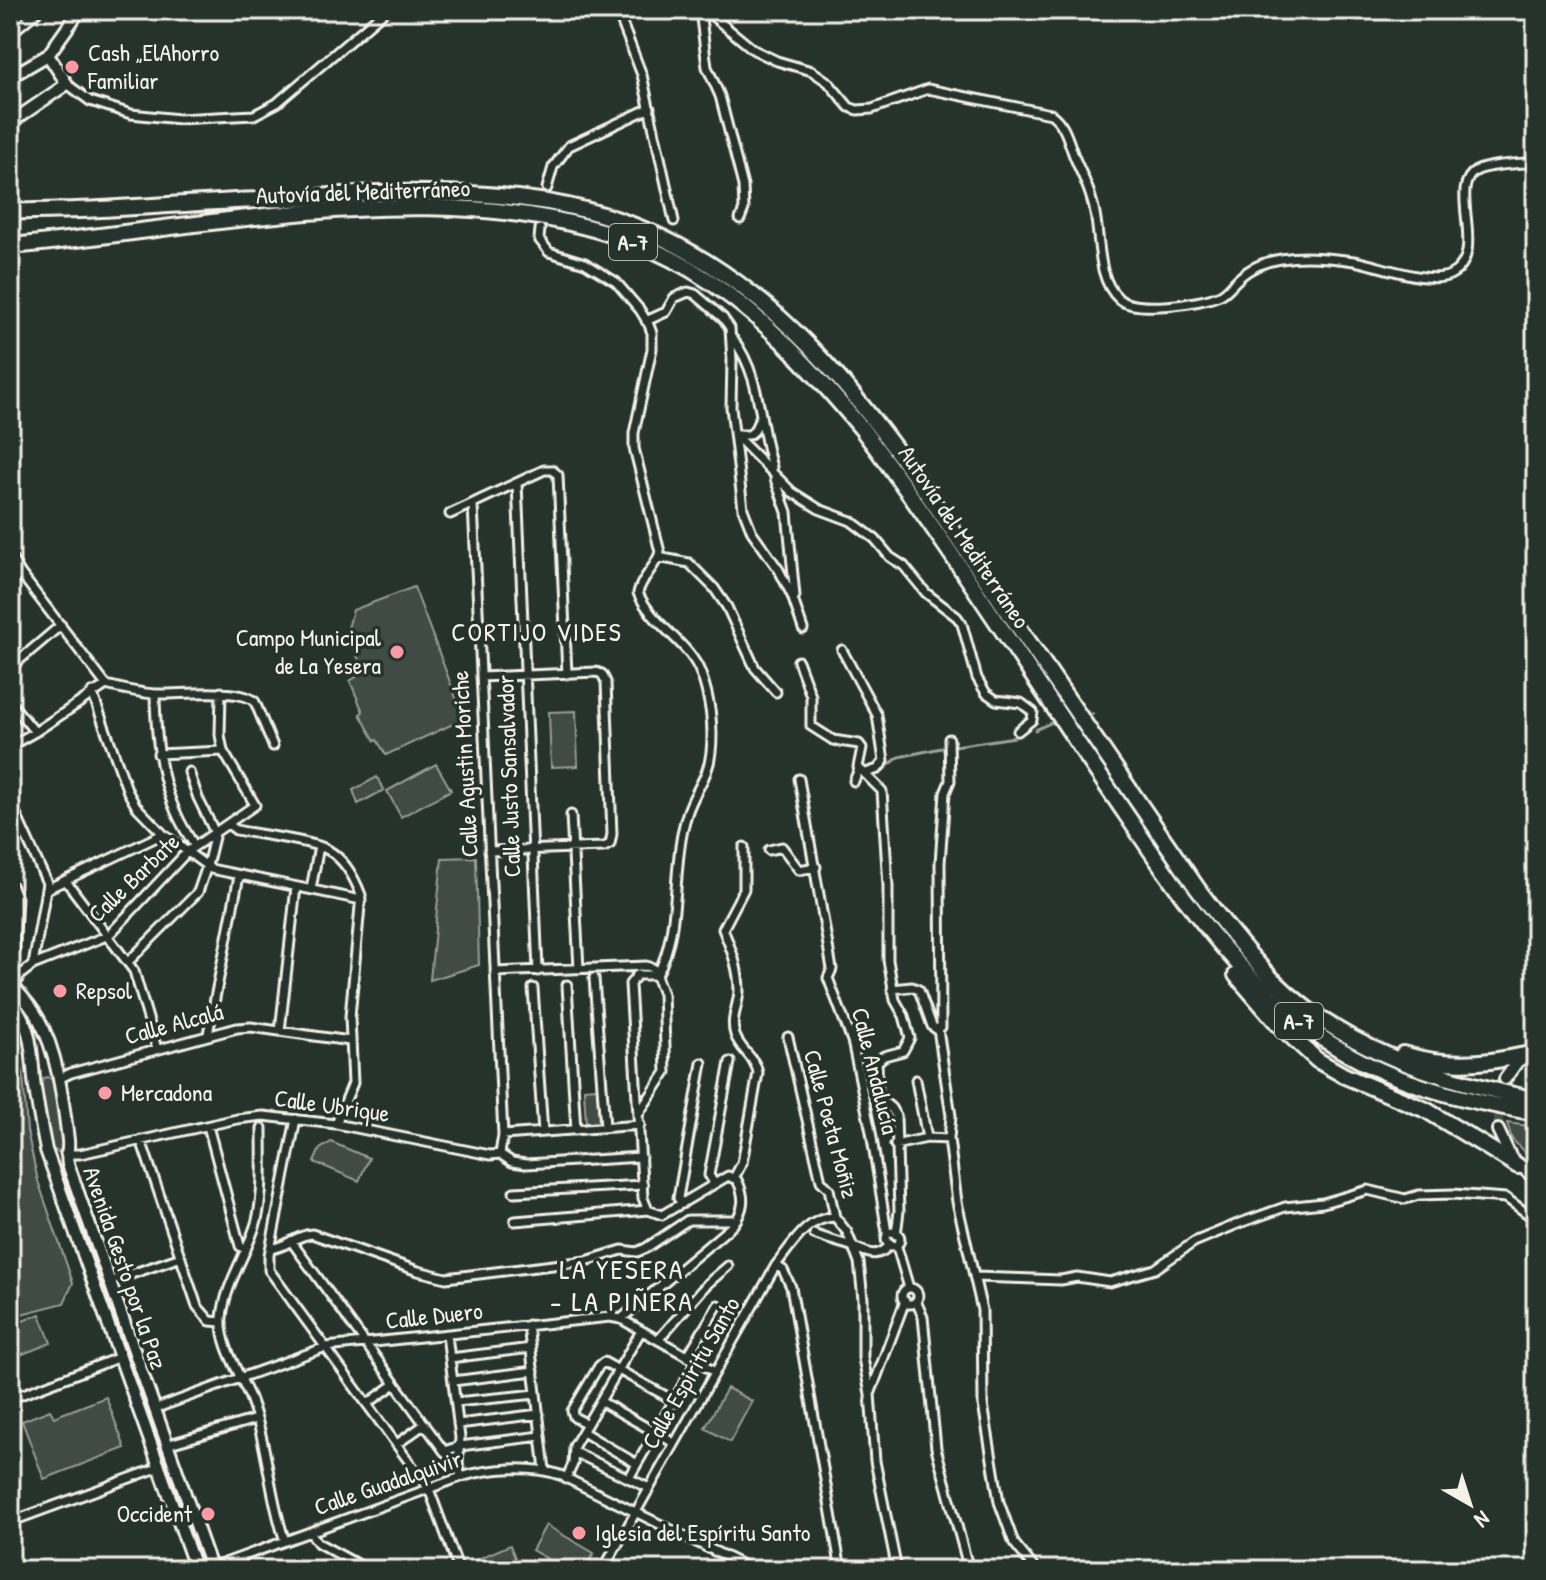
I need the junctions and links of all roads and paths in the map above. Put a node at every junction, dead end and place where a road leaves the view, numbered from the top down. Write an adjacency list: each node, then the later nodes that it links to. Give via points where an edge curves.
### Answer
1 (39, 10): 6 (street)
2 (80, 10): 7 (main road)
3 (386, 10): 9 (street, via 277,103 254,115 179,119 131,114 90,101)
4 (617, 10): 10 (street)
5 (703, 10): 12 (street, via 754,50 812,71 857,110 928,89 1051,114 1063,126 1093,202 1106,281 1119,299 1136,306 1208,300 1258,265 1282,259 1356,262 1431,278 1450,275 1464,261 1468,177 1480,169); 15 (street, via 707,67 720,96 743,186)
6 (10, 34)
7 (48, 55): 8 (main road); 9 (main road)
8 (10, 77)
9 (67, 84): 11 (main road)
10 (650, 108): 13 (street, via 569,146 553,167); 16 (street)
11 (10, 123)
12 (1536, 162)
13 (547, 188)
14 (12, 211): 88 (highway, Autovía del Mediterráneo / A-7, via 379,193 493,195 582,209 624,222 727,274 797,333 862,405 1205,899)
15 (740, 219)
16 (674, 221)
17 (540, 229): 19 (street, via 539,239 549,252 585,263 616,282)
18 (10, 246): 79 (highway, Autovía del Mediterráneo / A-7, via 235,218 474,209 595,229 680,264 717,286 782,340 862,429 1182,896)
19 (646, 321): 20 (street, via 666,312 679,295 692,292 723,318); 28 (street, via 652,349 634,448 659,540)
20 (732, 337): 21 (street, via 752,370); 22 (street)
21 (760, 418): 22 (street, via 749,435); 23 (street)
22 (735, 435): 23 (street); 31 (street, via 743,509)
23 (773, 470): 31 (street, via 787,512); 46 (street, via 804,501 862,528 957,617 986,693 1033,712 1032,720)
24 (517, 483): 25 (street); 37 (street, via 548,469 559,479); 38 (street, Calle Justo Sansalvador)
25 (473, 505): 26 (street); 39 (street, Calle Agustin Moriche)
26 (450, 514)
27 (10, 556): 29 (street)
28 (658, 557): 43 (street, via 689,563 706,579 727,607 755,668); 86 (street, via 638,593 701,672 711,742 706,778 687,812 671,935)
29 (21, 574): 30 (street); 32 (street)
30 (10, 583)
31 (795, 603): 33 (street)
32 (61, 625): 36 (street); 40 (street)
33 (803, 629)
34 (842, 650): 53 (street, via 880,724 884,761 878,769)
35 (798, 661): 53 (street, via 811,696 811,726 833,740 859,744)
36 (10, 668)
37 (567, 674): 38 (street); 64 (street, via 596,672 606,682 612,838 601,847)
38 (525, 676): 39 (street); 66 (street, Calle Justo Sansalvador)
39 (481, 677): 68 (street, Calle Agustin Moriche)
40 (106, 685): 41 (street); 44 (street)
41 (92, 692): 47 (street); 61 (street, via 128,792)
42 (221, 692): 44 (street); 50 (street, via 255,702); 51 (street)
43 (776, 692)
44 (155, 694): 52 (street)
45 (10, 702): 47 (street)
46 (1018, 731)
47 (35, 732): 49 (street)
48 (949, 739): 94 (street, via 950,781 940,863)
49 (10, 746)
50 (273, 746)
51 (223, 751): 52 (street); 59 (street, Calle Barbate, via 255,805)
52 (158, 754): 65 (street, via 167,794)
53 (862, 771): 56 (street); 92 (street, via 882,795)
54 (189, 772): 60 (street)
55 (799, 779): 70 (street, Calle Andalucía)
56 (854, 781)
57 (10, 801): 75 (street)
58 (571, 815): 64 (street)
59 (228, 824): 60 (street, Calle Barbate); 62 (street)
60 (215, 833): 65 (street, Calle Barbate); 69 (street)
61 (163, 834): 65 (street); 72 (street)
62 (319, 846): 76 (street); 77 (street, via 335,855 356,881)
63 (744, 847): 129 (street, via 744,889 723,929 737,969 739,996 732,1021 758,1073 742,1163)
64 (572, 848): 66 (street); 83 (street)
65 (192, 849): 69 (street); 78 (street, Calle Barbate)
66 (532, 849): 68 (street); 84 (street, Calle Justo Sansalvador)
67 (769, 850): 70 (street, via 782,847 799,870)
68 (489, 851): 85 (street, Calle Agustin Moriche)
69 (207, 866): 71 (street); 81 (street, via 198,892)
70 (816, 867): 140 (street, Calle Andalucía, via 832,969 828,978 852,1041)
71 (239, 876): 74 (street); 96 (street)
72 (66, 881): 75 (street); 78 (street)
73 (10, 883): 80 (street, via 17,898)
74 (296, 887): 76 (street); 95 (street)
75 (47, 889): 82 (street)
76 (311, 889): 77 (street)
77 (361, 900): 98 (street)
78 (109, 935): 81 (street); 82 (street, Calle Barbate)
79 (1217, 939): 109 (highway, Autovía del Mediterráneo / A-7, via 1275,1002 1359,1060 1443,1094); 128 (highway, via 1237,976 1317,1060 1426,1110)
80 (10, 960)
81 (129, 961): 99 (street)
82 (33, 965): 90 (street)
83 (579, 969): 84 (street); 86 (street, via 648,966)
84 (538, 971): 85 (street)
85 (495, 972): 119 (street, Calle Agustin Moriche)
86 (657, 975): 108 (street, via 663,994 666,1072); 108 (street, via 637,975 630,984)
87 (594, 978): 114 (street)
88 (1272, 979): 100 (highway, via 1362,1035 1418,1059 1453,1064); 107 (highway, Autovía del Mediterráneo / A-7, via 1331,1026 1371,1049 1452,1080)
89 (567, 985): 116 (street)
90 (12, 986): 103 (main road, Avenida Gesto por la Paz, via 43,1028)
91 (533, 988): 118 (street)
92 (892, 989): 94 (street, via 919,990 932,1026); 123 (street, via 909,1043 903,1051 880,1058 876,1066 878,1097 896,1116)
93 (10, 1000): 106 (main road, Avenida Gesto por la Paz, via 29,1033)
94 (938, 1029): 121 (street, via 951,1116)
95 (280, 1031): 96 (street, Calle Alcalá, via 251,1027); 98 (street, Calle Alcalá)
96 (208, 1034): 99 (street, Calle Alcalá)
97 (788, 1037): 136 (street, Calle Poeta Moñiz, via 821,1181 829,1189)
98 (350, 1041): 111 (street, via 353,1083)
99 (157, 1049): 103 (street, Calle Alcalá)
100 (1531, 1052): 104 (main road)
101 (730, 1062): 131 (street, via 709,1175)
102 (702, 1063): 134 (street, via 678,1198)
103 (58, 1079): 106 (main road, via 45,1072); 125 (main road, Avenida Gesto por la Paz, via 69,1143)
104 (1505, 1079)
105 (916, 1080): 120 (street)
106 (35, 1084): 124 (main road, Avenida Gesto por la Paz)
107 (1536, 1100)
108 (639, 1113): 112 (street)
109 (1536, 1113)
110 (296, 1119): 111 (street, Calle Ubrique); 113 (street, Calle Ubrique, via 263,1116); 146 (street)
111 (336, 1124): 126 (street, Calle Ubrique)
112 (640, 1125): 114 (street); 127 (street)
113 (208, 1126): 122 (street, Calle Ubrique); 147 (street, via 240,1246)
114 (605, 1127): 116 (street)
115 (262, 1128): 147 (street, via 261,1188)
116 (576, 1130): 118 (street)
117 (1498, 1130): 128 (main road)
118 (543, 1132): 119 (street)
119 (503, 1135): 126 (street, Calle Agustin Moriche)
120 (927, 1138): 121 (street); 123 (street)
121 (949, 1139): 151 (street, via 957,1202)
122 (141, 1140): 125 (street, Calle Ubrique); 148 (street)
123 (895, 1145): 142 (street)
124 (46, 1150): 125 (main road, via 55,1158); 166 (main road, Avenida Gesto por la Paz)
125 (65, 1154): 152 (main road, Avenida Gesto por la Paz)
126 (500, 1154): 127 (street, Calle Ubrique, via 526,1164)
127 (641, 1157): 132 (street)
128 (1518, 1166): 130 (main road)
129 (734, 1178): 131 (street, via 725,1176); 137 (street, via 744,1198)
130 (1536, 1179)
131 (714, 1183): 134 (street)
132 (643, 1185): 133 (street); 135 (street)
133 (514, 1192)
134 (682, 1204): 135 (street, via 662,1215)
135 (648, 1210): 139 (street)
136 (835, 1217): 145 (street, Calle Poeta Moñiz); 149 (street, Calle Espiritu Santo, via 814,1221)
137 (736, 1220): 143 (street, via 688,1220 637,1252 622,1250 586,1261 446,1278 312,1234); 157 (street)
138 (1536, 1220): 151 (street, via 1506,1198 1453,1194 1405,1199 1368,1190 1285,1207 1240,1223 1194,1242 1155,1269 1110,1282)
139 (515, 1221)
140 (887, 1233): 142 (street); 144 (street, Calle Andalucía, via 885,1238)
141 (814, 1234): 145 (street)
142 (896, 1235): 144 (street, via 901,1241)
143 (291, 1241): 146 (street); 163 (street)
144 (894, 1246): 145 (street, via 873,1255); 153 (street)
145 (853, 1247): 177 (street, Calle Poeta Moñiz)
146 (270, 1249): 164 (street, via 269,1270)
147 (246, 1250): 158 (street)
148 (181, 1257): 152 (street); 158 (street, via 197,1306 210,1321)
149 (776, 1265): 172 (street, Calle Espiritu Santo); 216 (street, via 791,1287)
150 (728, 1266): 162 (street)
151 (976, 1277): 219 (street, via 984,1342 983,1404 999,1502 1014,1543)
152 (108, 1282): 183 (main road, Avenida Gesto por la Paz)
153 (909, 1288): 154 (street, via 903,1293); 155 (street, via 917,1293)
154 (905, 1301): 155 (street); 177 (street)
155 (916, 1301): 218 (street, via 923,1317 936,1448)
156 (718, 1305): 167 (street)
157 (621, 1319): 159 (street, Calle Duero); 160 (street)
158 (222, 1322): 173 (street)
159 (528, 1325): 161 (street, Calle Duero); 165 (street)
160 (641, 1331): 162 (street); 170 (street)
161 (447, 1335): 163 (street, Calle Duero); 168 (street)
162 (658, 1340): 167 (street)
163 (366, 1343): 164 (street, Calle Duero); 175 (street)
164 (326, 1347): 173 (street, Calle Duero); 182 (street)
165 (531, 1348): 168 (street); 171 (street)
166 (120, 1357): 178 (street); 199 (main road, Avenida Gesto por la Paz)
167 (687, 1357): 169 (street)
168 (450, 1358): 174 (street)
169 (696, 1362): 172 (street); 179 (street)
170 (619, 1369): 179 (street); 180 (street); 188 (street, via 600,1364 572,1411)
171 (534, 1371): 174 (street); 176 (street)
172 (715, 1372): 191 (street, Calle Espiritu Santo)
173 (240, 1378): 183 (street, Calle Duero); 185 (street)
174 (453, 1381): 181 (street)
175 (395, 1384): 182 (street); 186 (street)
176 (536, 1394): 181 (street); 184 (street)
177 (870, 1394): 217 (street, Calle Poeta Moñiz, via 875,1461)
178 (10, 1399)
179 (673, 1400): 189 (street)
180 (600, 1401): 188 (street); 189 (street)
181 (456, 1402): 187 (street)
182 (367, 1404): 192 (street)
183 (154, 1409): 193 (main road, Avenida Gesto por la Paz)
184 (539, 1414): 187 (street); 190 (street)
185 (256, 1419): 193 (street); 209 (street)
186 (425, 1424): 192 (street); 195 (street)
187 (458, 1424): 194 (street)
188 (585, 1428): 196 (street); 198 (street)
189 (655, 1432): 191 (street); 198 (street)
190 (541, 1436): 194 (street); 200 (street)
191 (674, 1443): 204 (street, Calle Espiritu Santo)
192 (397, 1444): 205 (street)
193 (166, 1445): 210 (main road, Avenida Gesto por la Paz)
194 (460, 1446): 195 (street); 197 (street)
195 (444, 1451): 197 (street)
196 (574, 1452): 202 (street); 203 (street)
197 (458, 1464): 201 (street)
198 (637, 1464): 202 (street)
199 (160, 1467): 207 (street); 211 (main road, Avenida Gesto por la Paz)
200 (545, 1470): 201 (street, Calle Guadalquivir); 203 (street, Calle Guadalquivir)
201 (461, 1477): 205 (street, Calle Guadalquivir)
202 (629, 1478): 204 (street)
203 (566, 1479): 206 (street, Calle Guadalquivir)
204 (649, 1488): 206 (street, Calle Espiritu Santo)
205 (429, 1489): 208 (street, Calle Guadalquivir); 213 (street)
206 (636, 1512): 214 (street, Calle Espiritu Santo); 215 (street, Calle Guadalquivir)
207 (10, 1522)
208 (310, 1532): 209 (street, Calle Guadalquivir); 212 (street, via 318,1543)
209 (285, 1541): 210 (street, Calle Guadalquivir)
210 (211, 1569)
211 (196, 1570)
212 (368, 1570)
213 (459, 1570)
214 (603, 1570)
215 (753, 1570)
216 (841, 1570)
217 (897, 1570)
218 (969, 1570)
219 (1036, 1570)

